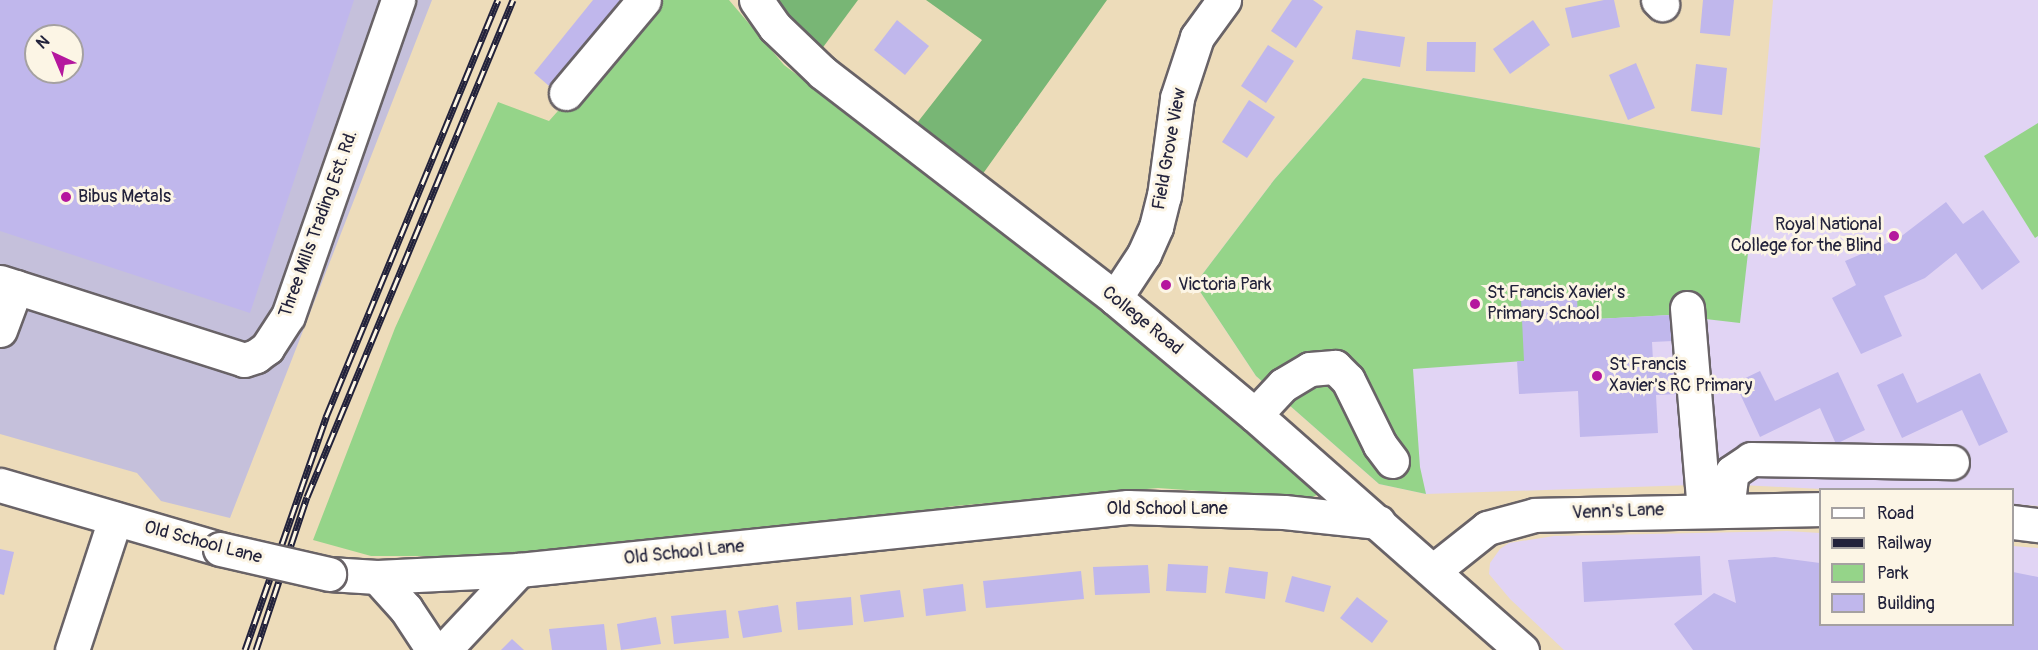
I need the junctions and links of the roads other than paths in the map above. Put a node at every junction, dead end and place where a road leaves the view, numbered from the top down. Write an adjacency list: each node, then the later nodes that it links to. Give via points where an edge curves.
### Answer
1 (398, 0): 6 (street, Three Mills Trading Est. Rd., via 288,316 267,348 244,360)
2 (644, 0): 5 (street)
3 (756, 0): 7 (street, College Road, via 775,27 823,73)
4 (1224, 0): 7 (street, Field Grove View, via 1197,37 1177,98 1156,227 1144,254)
5 (566, 93)
6 (8, 284): 9 (street)
7 (1115, 298): 10 (street, College Road)
8 (1687, 309): 15 (street)
9 (0, 330)
10 (1255, 414): 11 (street, via 1283,385 1310,369 1335,367 1348,380); 17 (street, College Road)
11 (1392, 461)
12 (1952, 462): 15 (street, via 1751,459 1732,472)
13 (0, 485): 16 (street, Old School Lane)
14 (1819, 509): 15 (street, Venn's Lane)
15 (1715, 510): 21 (street, Venn's Lane, via 1535,515 1508,520 1465,542)
16 (116, 519): 22 (street, Old School Lane, bridge, via 328,574); 23 (street)
17 (1378, 522): 20 (street, Old School Lane, via 1243,509 1128,507); 21 (street, College Road)
18 (2014, 522): 19 (street)
19 (2038, 525)
20 (519, 570): 22 (street, Old School Lane); 25 (street)
21 (1433, 571): 26 (street, College Road)
22 (378, 577): 24 (street, via 406,609)
23 (72, 650)
24 (432, 650)
25 (444, 650)
26 (1522, 650)

